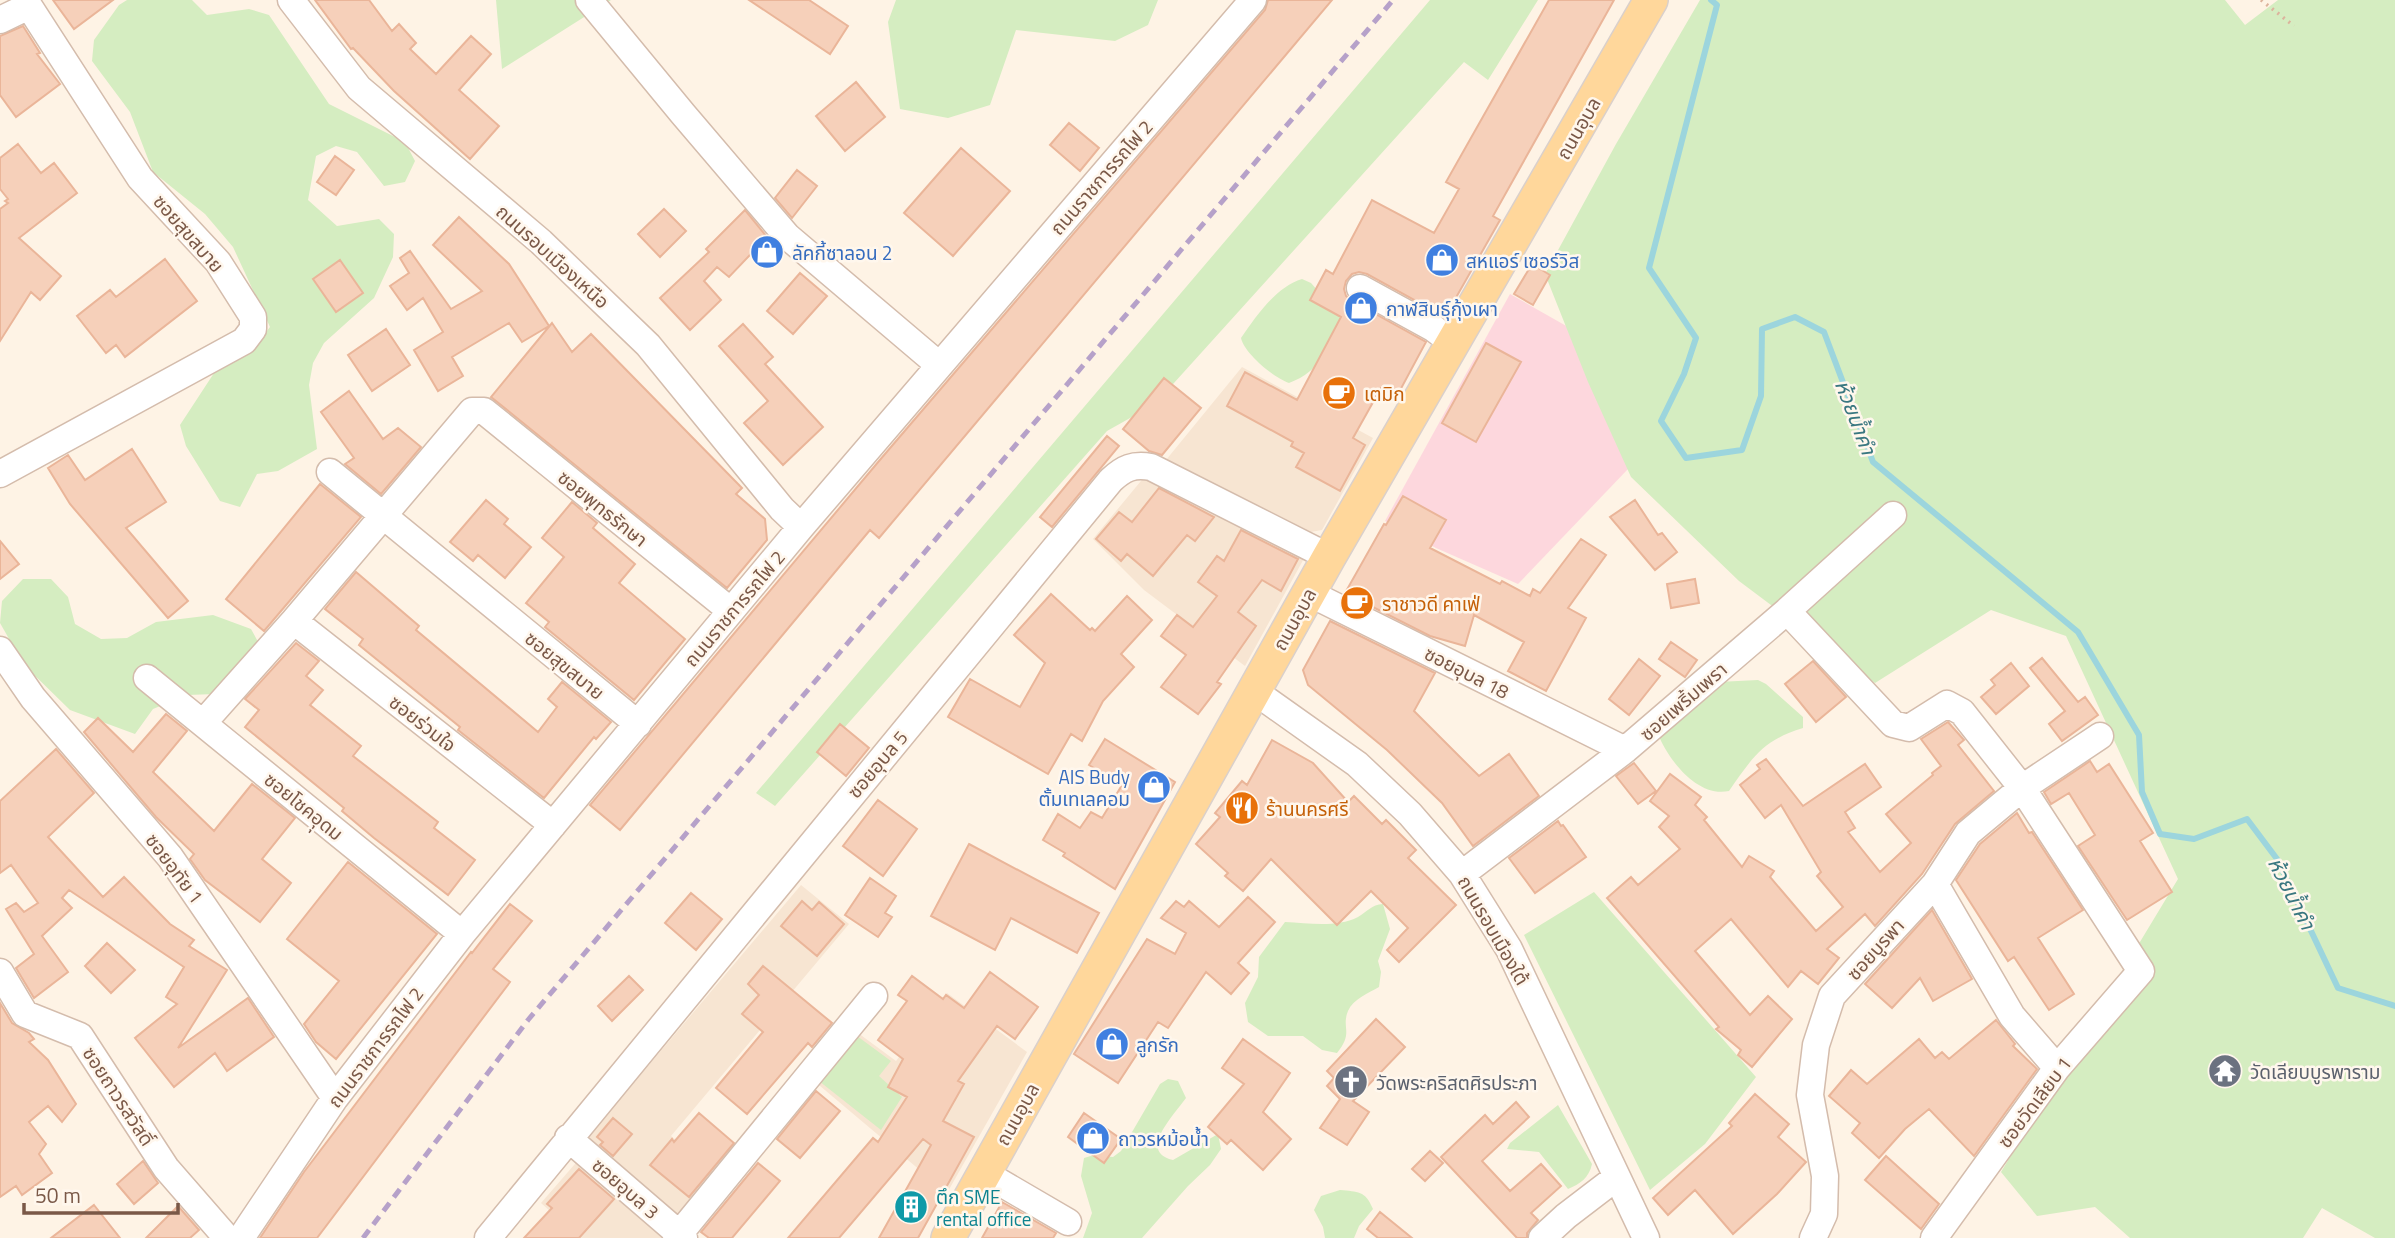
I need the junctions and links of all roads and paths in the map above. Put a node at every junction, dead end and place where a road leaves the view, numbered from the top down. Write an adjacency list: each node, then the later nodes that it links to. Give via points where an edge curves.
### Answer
1 (291, 0): 16 (street, ถนนรอบเมืองเหนือ, via 359,88 541,242 648,345)
2 (589, 0): 11 (street, via 788,236)
3 (1254, 0): 11 (street, ถนนราชการรถไฟ 2)
4 (2262, 0): 8 (path)
5 (1651, 2): 10 (main road, ถนนอุบล)
6 (27, 3): 7 (street); 13 (street, ซอยสุขสบาย, via 140,178 218,262 253,317 253,329 244,341)
7 (0, 20)
8 (2294, 26)
9 (1360, 288): 10 (street)
10 (1453, 343): 17 (main road, ถนนอุบล)
11 (939, 365): 16 (street, ถนนราชการรถไฟ 2)
12 (330, 472): 15 (street, ซอยสุขสบาย)
13 (0, 474)
14 (1893, 514): 20 (street, ซอยเพริ้มเพรา)
15 (384, 515): 19 (street, ซอยพุทธรักษา, via 472,411 484,411); 21 (street); 26 (street, ซอยสุขสบาย)
16 (801, 527): 19 (street, ถนนราชการรถไฟ 2)
17 (1329, 557): 18 (main road, ถนนอุบล); 38 (street, ซอยอุบล 5, via 1151,467 1136,464 1123,469)
18 (1309, 593): 24 (main road, ถนนอุบล); 28 (street, ซอยอุบล 18)
19 (731, 611): 26 (street, ถนนราชการรถไฟ 2)
20 (1787, 611): 28 (street, ซอยเพริ้มเพรา); 29 (street, via 1893,724 1909,728 1947,704 1962,712)
21 (294, 621): 25 (street); 30 (street, ซอยร่วมใจ)
22 (0, 649): 37 (street, ซอยอุทัย 1, via 33,698 170,857)
23 (147, 678): 25 (street, ซอยโชคอุุดม)
24 (1254, 691): 31 (street, ถนนรอบเมืองใต้, via 1357,764 1410,814); 39 (main road, ถนนอุบล)
25 (203, 723): 33 (street, ซอยโชคอุุดม)
26 (638, 724): 30 (street, ถนนราชการรถไฟ 2)
27 (2100, 736): 29 (street, ซอยบูรพา)
28 (1625, 750): 31 (street, ซอยเพริ้มเพรา)
29 (2022, 788): 32 (street, ซอยบูรพา, via 1968,833); 36 (street, ซอยวัดเลียบ 1, via 2141,971)
30 (553, 825): 33 (street, ถนนราชการรถไฟ 2)
31 (1462, 874): 40 (street, ถนนรอบเมืองใต้, via 1509,948)
32 (1935, 884): 36 (street, via 2012,1016); 49 (street, ซอยบูรพา, via 1832,996 1816,1045 1810,1095 1825,1176 1824,1214)
33 (461, 934): 37 (street, ถนนราชการรถไฟ 2)
34 (1, 972): 43 (street, ซอยถาวรสวัสดิ์, via 25,1014 79,1036 166,1168)
35 (874, 996): 42 (street)
36 (2057, 1068): 50 (street, ซอยวัดเลียบ 1)
37 (335, 1098): 44 (street, ถนนราชการรถไฟ 2)
38 (568, 1138): 42 (street, ซอยอุบล 3); 45 (street, ซอยอุบล 5)
39 (984, 1173): 41 (street); 46 (main road, ถนนอุบล)
40 (1617, 1177): 47 (street); 48 (street, ถนนรอบเมืองใต้)
41 (1068, 1222)
42 (680, 1237)
43 (227, 1238)
44 (241, 1238)
45 (488, 1238)
46 (948, 1238)
47 (1542, 1238)
48 (1646, 1238)
49 (1813, 1238)
50 (1934, 1238)

